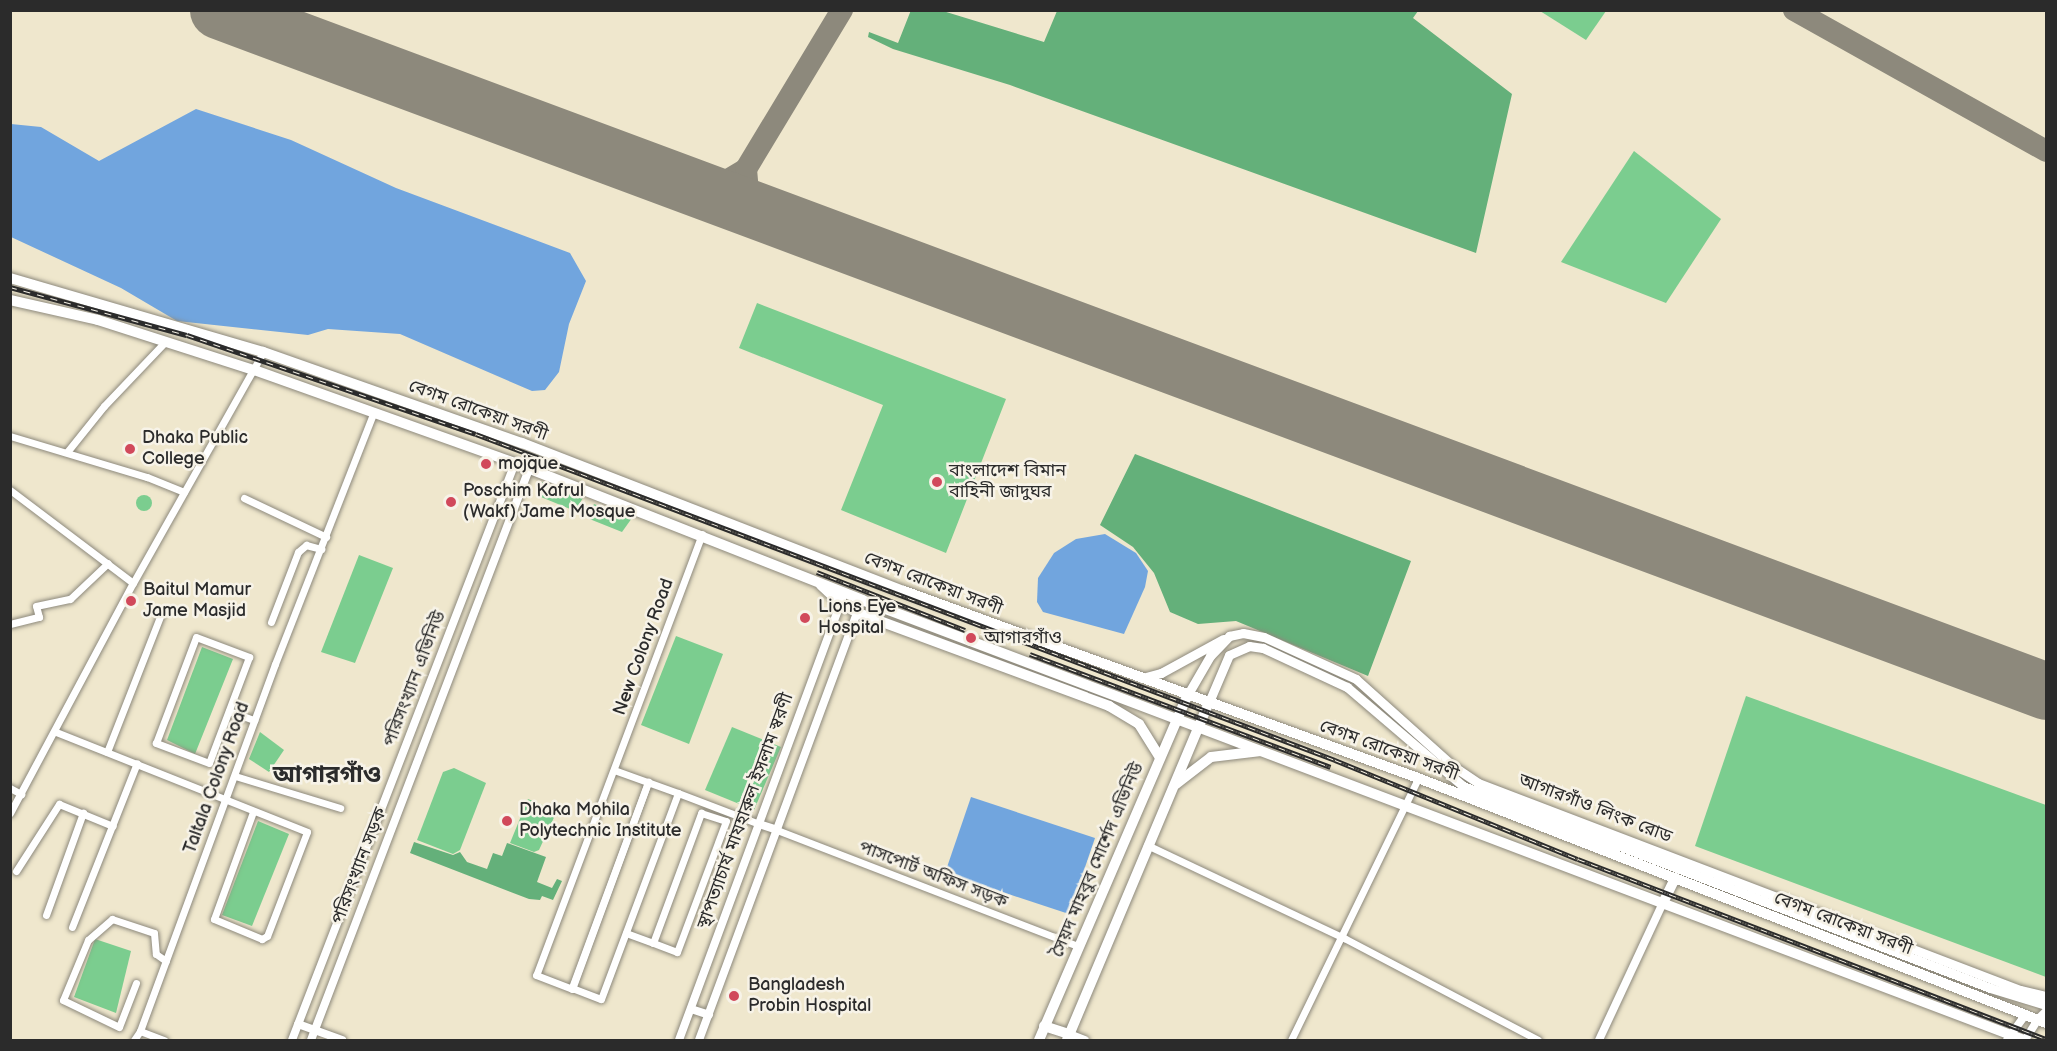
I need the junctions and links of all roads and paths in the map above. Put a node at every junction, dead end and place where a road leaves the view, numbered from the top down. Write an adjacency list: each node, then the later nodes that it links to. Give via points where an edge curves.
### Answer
1 (10, 278): 4 (main road, বেগম রোকেয়া সরণী)
2 (10, 300): 3 (main road, বেগম রোকেয়া সরণী, via 98,320)
3 (165, 342): 5 (main road, বেগম রোকেয়া সরণী); 10 (street, via 104,406)
4 (263, 352): 5 (street); 8 (main road, বেগম রোকেয়া সরণী)
5 (254, 370): 6 (main road, বেগম রোকেয়া সরণী); 14 (street)
6 (374, 412): 11 (main road, বেগম রোকেয়া সরণী); 18 (street, Taltala Colony Road)
7 (10, 436): 10 (street)
8 (522, 444): 9 (main road, বেগম রোকেয়া সরণী); 11 (main road)
9 (537, 449): 12 (main road); 16 (main road, বেগম রোকেয়া সরণী)
10 (68, 452): 14 (street)
11 (515, 462): 12 (main road, বেগম রোকেয়া সরণী); 78 (street, পরিসংখ্যান এভিনিউ)
12 (529, 469): 17 (main road, বেগম রোকেয়া সরণী); 80 (street, পরিসংখ্যান সড়ক)
13 (10, 490): 20 (street)
14 (183, 492): 21 (street)
15 (244, 498): 18 (street)
16 (710, 515): 17 (main road); 29 (main road, বেগম রোকেয়া সরণী)
17 (702, 534): 22 (main road, বেগম রোকেয়া সরণী, via 818,582); 41 (street, New Colony Road)
18 (326, 537): 19 (street, Taltala Colony Road)
19 (321, 549): 26 (street, via 306,545 298,552); 34 (street, Taltala Colony Road)
20 (108, 563): 21 (street); 27 (street, via 70,599 36,606 39,617)
21 (133, 583): 36 (street)
22 (842, 598): 23 (main road, বেগম রোকেয়া সরণী); 25 (main road); 55 (street, স্থাপত্যাচার্য মাযহারুল ইসলাম স্বরণী)
23 (862, 600): 25 (street, স্থাপত্যাচার্য মাযহারুল ইসলাম স্বরণী); 33 (main road, বেগম রোকেয়া সরণী)
24 (162, 612): 38 (street)
25 (858, 613): 39 (main road, via 1109,706 1140,724); 57 (street, স্থাপত্যাচার্য মাযহারুল ইসলাম স্বরণী)
26 (271, 621)
27 (10, 624)
28 (1228, 636): 29 (main road, via 1161,673); 30 (main road, via 1210,656); 71 (main road, আগারগাঁও লিংক রোড, via 1243,633 1264,637 1344,672 1478,783 2020,990)
29 (1142, 678): 30 (main road, বেগম রোকেয়া সরণী)
30 (1188, 694): 31 (main road, বেগম রোকেয়া সরণী); 33 (main road, সৈয়দ মাহবুব মোর্শেদ এভিনিউ)
31 (1209, 702): 35 (main road); 43 (main road, বেগম রোকেয়া সরণী); 72 (main road, আগারগাঁও লিংক রোড, via 1228,655 1249,646 1263,648 1347,687 1463,786 1990,988)
32 (229, 711): 32 (street, via 209,763 156,743 196,637 249,657); 34 (street)
33 (1178, 717): 35 (main road, বেগম রোকেয়া সরণী); 39 (main road, সৈয়দ মাহবুব মোর্শেদ এভিনিউ)
34 (254, 720): 42 (street, Taltala Colony Road)
35 (1200, 725): 37 (main road, বেগম রোকেয়া সরণী); 45 (main road)
36 (56, 732): 38 (street); 48 (street)
37 (1267, 751): 45 (main road, via 1211,757); 50 (main road, বেগম রোকেয়া সরণী)
38 (107, 752): 40 (street)
39 (1160, 757): 67 (main road, সৈয়দ মাহবুব মোর্শেদ এভিনিউ)
40 (137, 763): 49 (street); 56 (street)
41 (614, 770): 44 (street); 68 (street, New Colony Road, via 536,975 572,989)
42 (235, 776): 49 (street, Taltala Colony Road); 51 (street)
43 (1418, 778): 50 (street); 60 (main road, বেগম রোকেয়া সরণী)
44 (648, 782): 47 (street); 68 (street, New Colony Road)
45 (1172, 787): 58 (main road)
46 (10, 788): 48 (street)
47 (678, 793): 55 (street); 64 (street, New Colony Road)
48 (21, 794): 53 (street)
49 (226, 799): 52 (street); 69 (street, Taltala Colony Road)
50 (1405, 804): 61 (main road, বেগম রোকেয়া সরণী); 65 (street)
51 (340, 808)
52 (253, 812): 52 (street, via 307,832 267,936 262,939 214,919)
53 (10, 813)
54 (83, 813): 56 (street); 59 (street, via 59,804); 62 (street)
55 (759, 824): 57 (street); 73 (street, স্থাপত্যাচার্য মাযহারুল ইসলাম স্বরণী)
56 (112, 826): 63 (street)
57 (777, 830): 67 (street, পাসপোর্ট অফিস সড়ক); 76 (street, স্থাপত্যাচার্য মাযহারুল ইসলাম স্বরণী)
58 (1147, 845): 65 (street); 82 (main road)
59 (16, 872)
60 (1675, 878): 61 (main road); 75 (main road, বেগম রোকেয়া সরণী)
61 (1663, 903): 84 (main road, বেগম রোকেয়া সরণী); 96 (street)
62 (46, 915)
63 (72, 927)
64 (626, 933): 66 (street); 68 (street, New Colony Road, via 601,999 572,988)
65 (1344, 938): 94 (street); 95 (street)
66 (653, 943): 66 (street, via 701,813 726,821 677,952)
67 (1078, 946): 79 (main road, সৈয়দ মাহবুব মোর্শেদ এভিনিউ)
68 (584, 956)
69 (166, 961): 70 (street, via 156,954 154,933 112,919 88,940 63,1000 119,1027); 81 (street, Taltala Colony Road)
70 (136, 983)
71 (2046, 996)
72 (2046, 1005)
73 (691, 1009): 76 (street); 90 (street, স্থাপত্যাচার্য মাযহারুল ইসলাম স্বরণী)
74 (2046, 1011): 77 (main road)
75 (2026, 1014): 77 (main road, বেগম রোকেয়া সরণী); 84 (street)
76 (709, 1015): 91 (street, স্থাপত্যাচার্য মাযহারুল ইসলাম স্বরণী)
77 (2042, 1021): 97 (street)
78 (298, 1024): 80 (street); 87 (street, পরিসংখ্যান এভিনিউ)
79 (1044, 1026): 82 (main road); 92 (main road, সৈয়দ মাহবুব মোর্শেদ এভিনিউ)
80 (315, 1030): 88 (street, পরিসংখ্যান সড়ক); 89 (street)
81 (140, 1031): 83 (street); 85 (street, Taltala Colony Road)
82 (1068, 1037): 93 (street)
83 (152, 1038): 86 (street)
84 (2009, 1038): 97 (main road, বেগম রোকেয়া সরণী)
85 (134, 1041)
86 (164, 1041)
87 (292, 1041)
88 (311, 1041)
89 (342, 1041)
90 (679, 1041)
91 (699, 1041)
92 (1040, 1041)
93 (1085, 1041)
94 (1292, 1041)
95 (1538, 1041)
96 (1599, 1041)
97 (2024, 1041)

